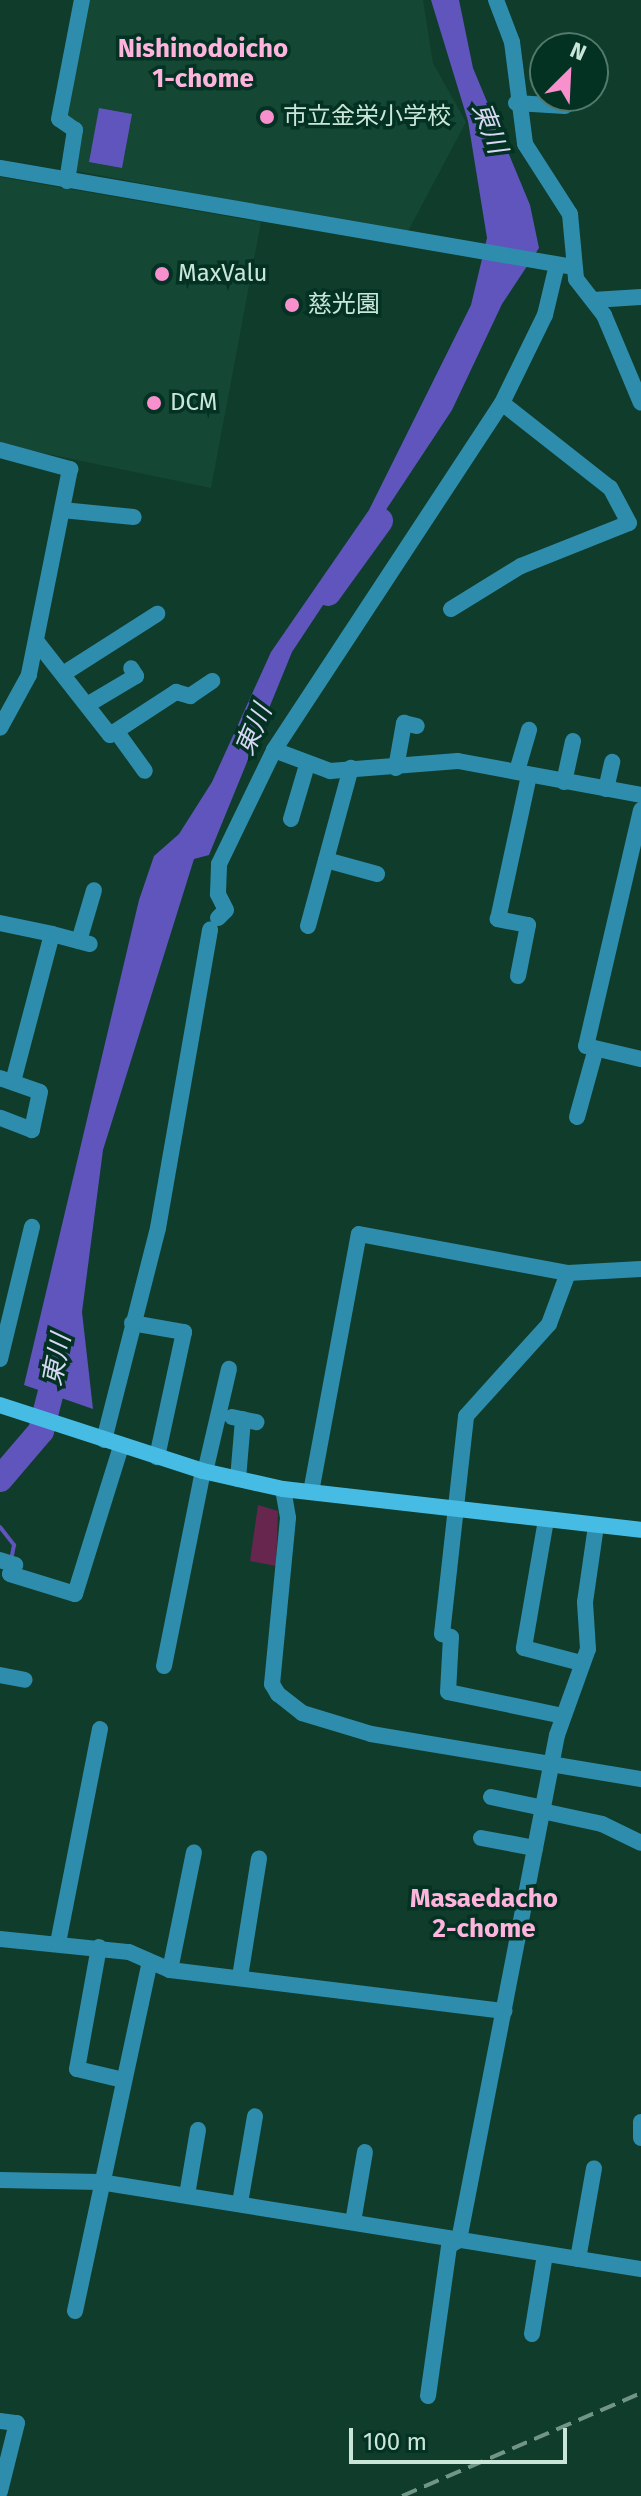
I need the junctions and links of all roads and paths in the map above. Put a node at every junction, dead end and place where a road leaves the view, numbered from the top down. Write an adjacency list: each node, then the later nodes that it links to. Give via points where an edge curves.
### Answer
1 (82, 0): 6 (street, via 59,119 75,130)
2 (496, 0): 3 (street, via 512,42)
3 (516, 103): 4 (street); 7 (street, via 538,174 570,214)
4 (529, 104)
5 (0, 168): 6 (street)
6 (67, 181): 7 (street)
7 (559, 268): 9 (street); 10 (street, via 545,315)
8 (641, 297): 9 (street)
9 (593, 300): 11 (street)
10 (502, 403): 15 (street, via 610,488); 28 (street)
11 (641, 403)
12 (0, 450): 13 (street, via 70,469)
13 (62, 510): 14 (street); 18 (street)
14 (134, 517)
15 (635, 522): 16 (street, via 521,566)
16 (451, 609)
17 (157, 614): 19 (street)
18 (37, 642): 19 (street); 24 (street)
19 (63, 674): 22 (street)
20 (136, 676): 22 (street)
21 (212, 681): 26 (street, via 190,696 176,692)
22 (87, 705): 26 (street, via 110,735)
23 (417, 726): 32 (street, via 404,723)
24 (0, 728)
25 (529, 730): 34 (street)
26 (116, 731): 33 (street)
27 (573, 741): 35 (street)
28 (274, 750): 30 (street); 55 (street, via 219,864 218,894 226,910 214,924 158,1228)
29 (612, 762): 36 (street)
30 (307, 765): 31 (street); 39 (street)
31 (351, 768): 32 (street); 40 (street)
32 (396, 768): 34 (street, via 458,761)
33 (145, 771)
34 (523, 774): 35 (street); 46 (street, via 498,919 528,925)
35 (564, 782): 36 (street)
36 (606, 789): 37 (street)
37 (641, 795)
38 (641, 810): 47 (street, via 586,1046)
39 (291, 819)
40 (326, 860): 41 (street); 44 (street)
41 (377, 874)
42 (94, 890): 45 (street, via 85,942)
43 (0, 923): 45 (street)
44 (308, 926)
45 (52, 934): 49 (street)
46 (518, 976)
47 (595, 1052): 48 (street); 50 (street)
48 (641, 1059)
49 (6, 1080): 51 (street, via 40,1092 32,1130)
50 (577, 1117)
51 (0, 1118)
52 (32, 1227): 56 (street)
53 (641, 1269): 54 (street)
54 (568, 1273): 66 (street, via 429,1250 418,1240 359,1234); 67 (street, via 549,1324 466,1416)
55 (132, 1323): 60 (street); 62 (street, via 184,1332)
56 (0, 1359)
57 (229, 1369): 63 (street)
58 (0, 1405): 60 (street)
59 (244, 1419): 64 (street)
60 (100, 1439): 61 (street)
61 (121, 1446): 62 (street); 71 (street, via 75,1594 10,1574)
62 (157, 1457): 63 (street)
63 (204, 1472): 64 (street); 73 (street)
64 (238, 1479): 65 (street)
65 (283, 1489): 66 (street); 78 (street, via 288,1518 272,1684 278,1694 325,1723)
66 (311, 1492): 67 (street)
67 (452, 1509): 68 (street); 76 (street, via 442,1634 451,1637 448,1692)
68 (546, 1520): 69 (street); 72 (street, via 524,1648)
69 (596, 1526): 70 (street); 72 (street, via 585,1602 591,1629)
70 (641, 1530)
71 (8, 1563)
72 (581, 1663): 76 (street)
73 (164, 1666)
74 (0, 1675): 75 (street)
75 (25, 1680)
76 (563, 1716): 78 (street)
77 (100, 1729): 88 (street)
78 (551, 1768): 79 (street); 81 (street)
79 (641, 1779)
80 (491, 1797): 81 (street)
81 (543, 1810): 83 (street, via 602,1824); 84 (street)
82 (481, 1838): 84 (street)
83 (641, 1843)
84 (535, 1848): 93 (street)
85 (194, 1852): 91 (street)
86 (259, 1859): 92 (street)
87 (0, 1939): 88 (street)
88 (58, 1943): 89 (street)
89 (99, 1947): 90 (street); 94 (street, via 77,2069)
90 (149, 1965): 91 (street); 94 (street)
91 (170, 1970): 92 (street)
92 (240, 1977): 93 (street)
93 (505, 2011): 106 (street)
94 (123, 2080): 102 (street)
95 (255, 2116): 104 (street)
96 (641, 2122): 98 (street)
97 (198, 2130): 103 (street)
98 (641, 2138)
99 (365, 2152): 105 (street)
100 (594, 2168): 108 (street)
101 (0, 2180): 102 (street)
102 (100, 2182): 103 (street); 110 (street)
103 (187, 2195): 104 (street)
104 (240, 2203): 105 (street)
105 (353, 2222): 106 (street)
106 (459, 2240): 107 (street); 112 (street, via 449,2246)
107 (545, 2255): 108 (street); 111 (street)
108 (578, 2259): 109 (street)
109 (641, 2269)
110 (75, 2311)
111 (532, 2334)
112 (428, 2396)
113 (0, 2421): 114 (street, via 17,2423)
114 (0, 2491)

